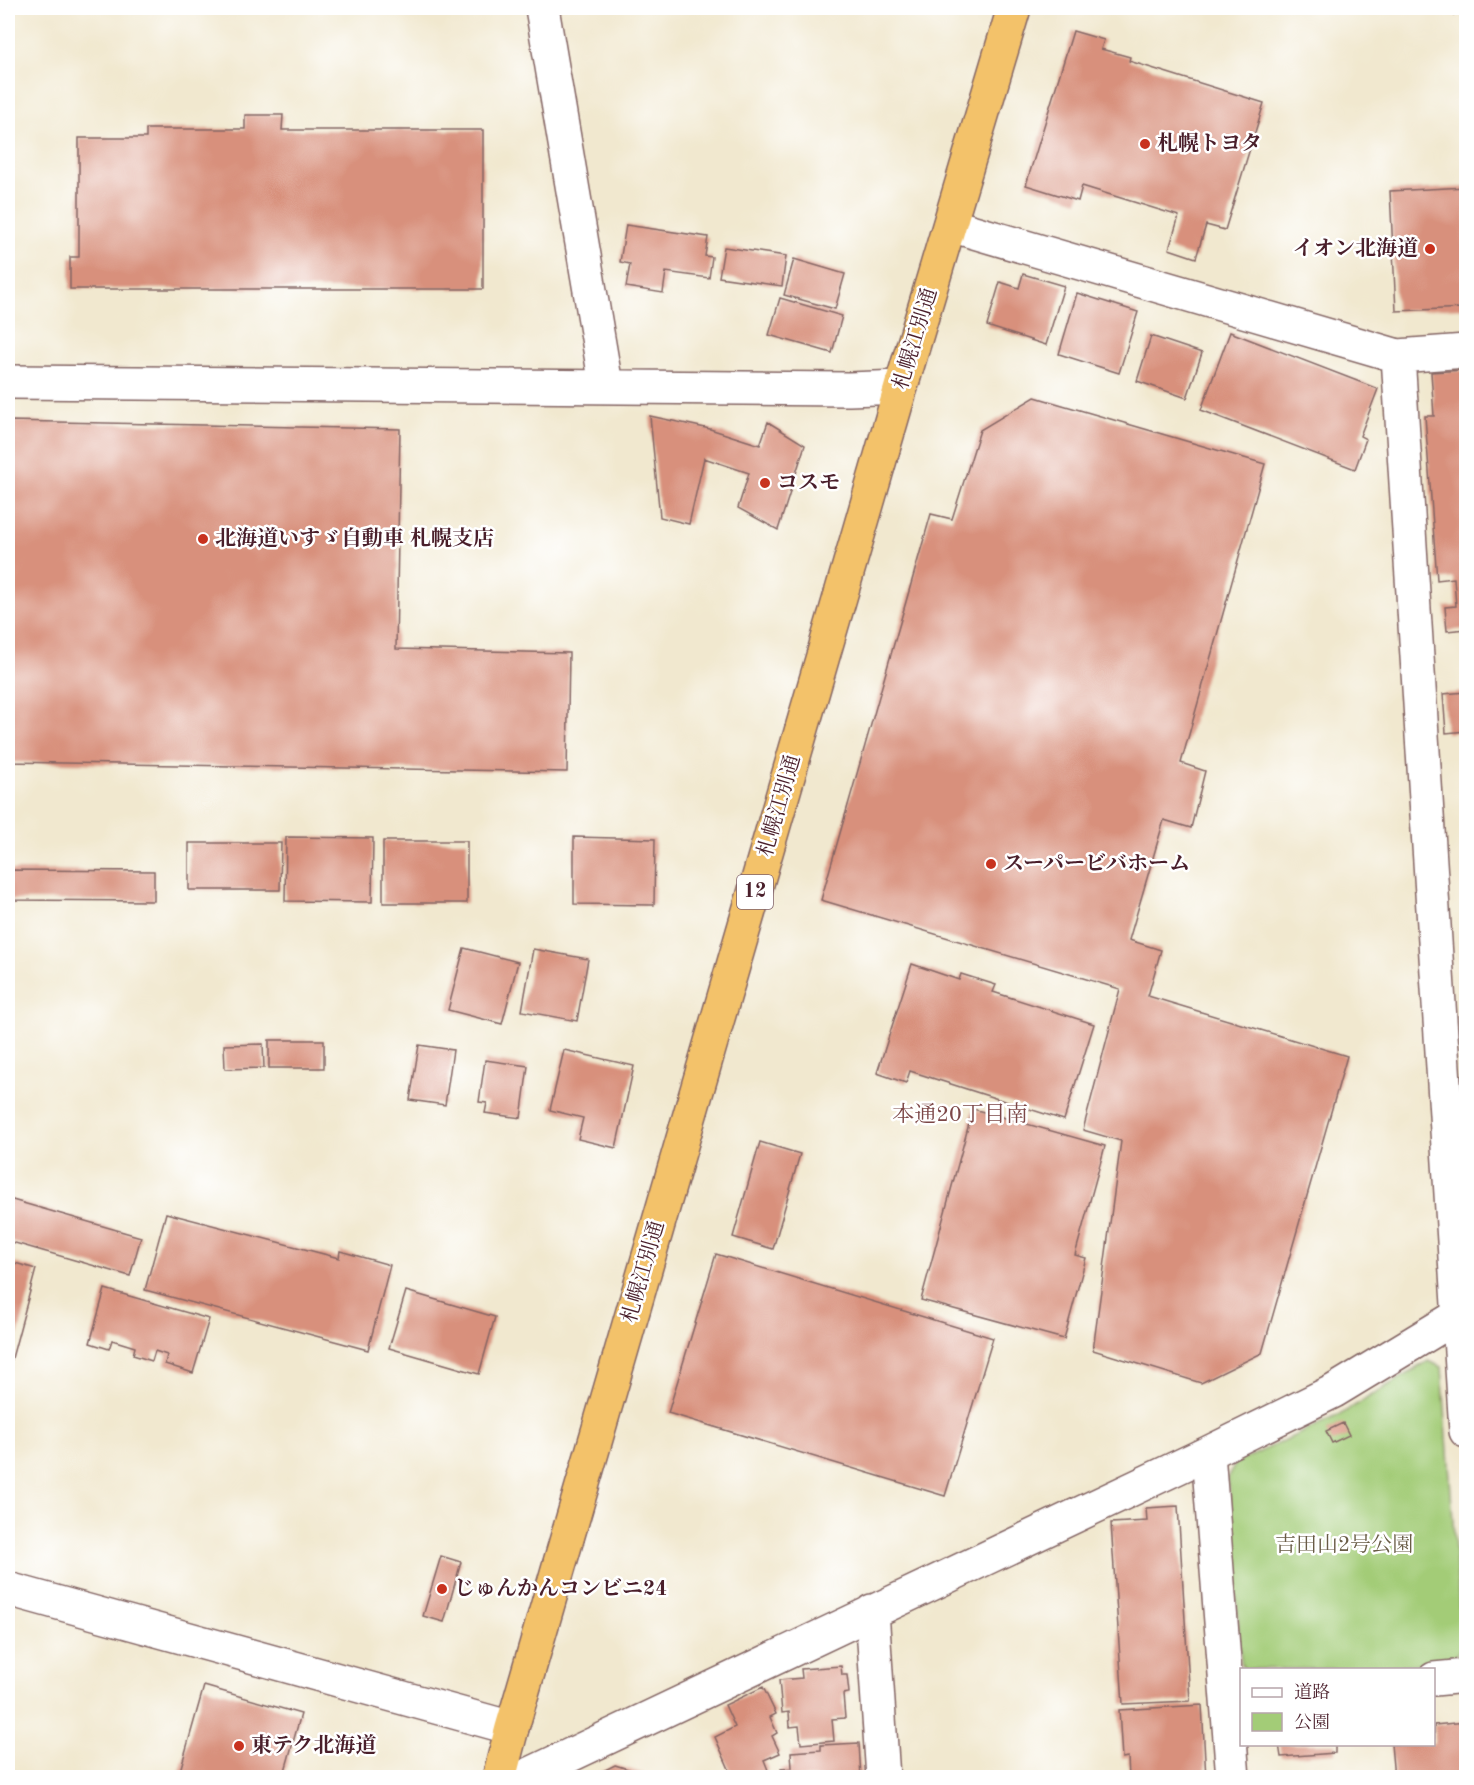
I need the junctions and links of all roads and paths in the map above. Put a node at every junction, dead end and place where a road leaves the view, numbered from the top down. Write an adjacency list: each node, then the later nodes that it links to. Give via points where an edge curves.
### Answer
1 (542, 8): 7 (street)
2 (1014, 8): 3 (highway, 札幌江別通 / 12)
3 (950, 225): 5 (street); 8 (highway, 札幌江別通 / 12)
4 (1467, 351): 5 (street)
5 (1398, 356): 9 (street)
6 (8, 382): 7 (street)
7 (606, 385): 8 (street)
8 (901, 387): 17 (highway, 札幌江別通 / 12)
9 (1463, 1313): 10 (street); 11 (street, via 1334,1391)
10 (1467, 1431)
11 (1208, 1453): 13 (street); 16 (street)
12 (8, 1589): 17 (street)
13 (872, 1611): 19 (street); 20 (street)
14 (1467, 1676): 15 (street)
15 (1435, 1679)
16 (1234, 1695): 21 (street)
17 (512, 1728): 18 (highway, 札幌江別通 / 12)
18 (499, 1778)
19 (522, 1778)
20 (883, 1778)
21 (1233, 1778)

